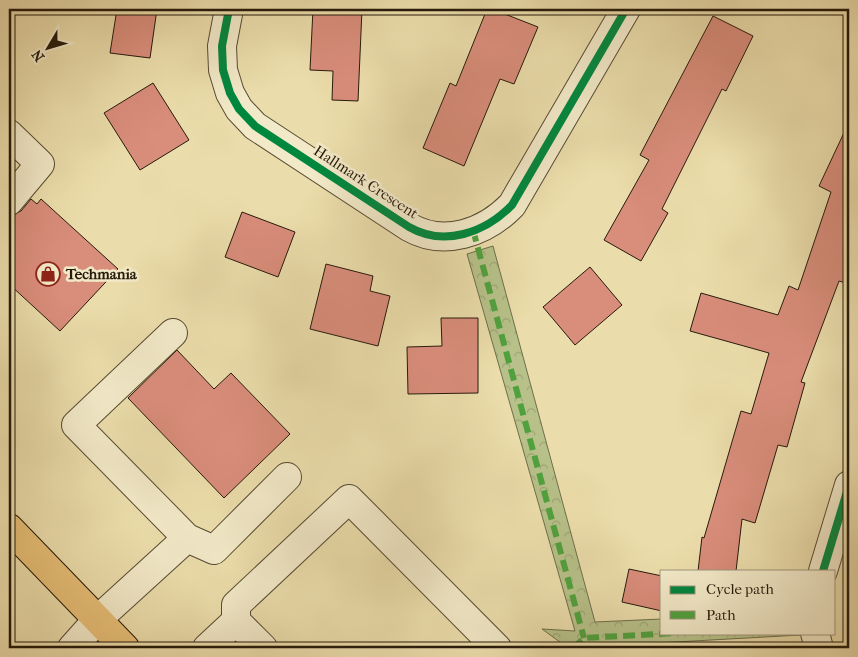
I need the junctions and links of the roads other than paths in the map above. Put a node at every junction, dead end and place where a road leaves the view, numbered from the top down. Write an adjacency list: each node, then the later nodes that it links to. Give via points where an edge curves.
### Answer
1 (229, 9): 2 (street, Hallmark Crescent, via 222,46 222,70 239,109 249,119 409,227 427,235 447,238 496,220 512,205)
2 (626, 9)
3 (9, 134): 4 (street, via 40,164)
4 (9, 202)
5 (173, 333): 9 (street, via 76,425)
6 (287, 477): 9 (street, via 214,550)
7 (849, 485): 10 (street)
8 (9, 528): 11 (main road)
9 (186, 538): 11 (street)
10 (823, 570)
11 (97, 620): 14 (street); 15 (main road)
12 (236, 621): 16 (street); 17 (street); 18 (street, via 236,604 349,499)
13 (815, 634): 19 (street)
14 (72, 648)
15 (125, 648)
16 (207, 648)
17 (263, 648)
18 (497, 648)
19 (819, 648)

